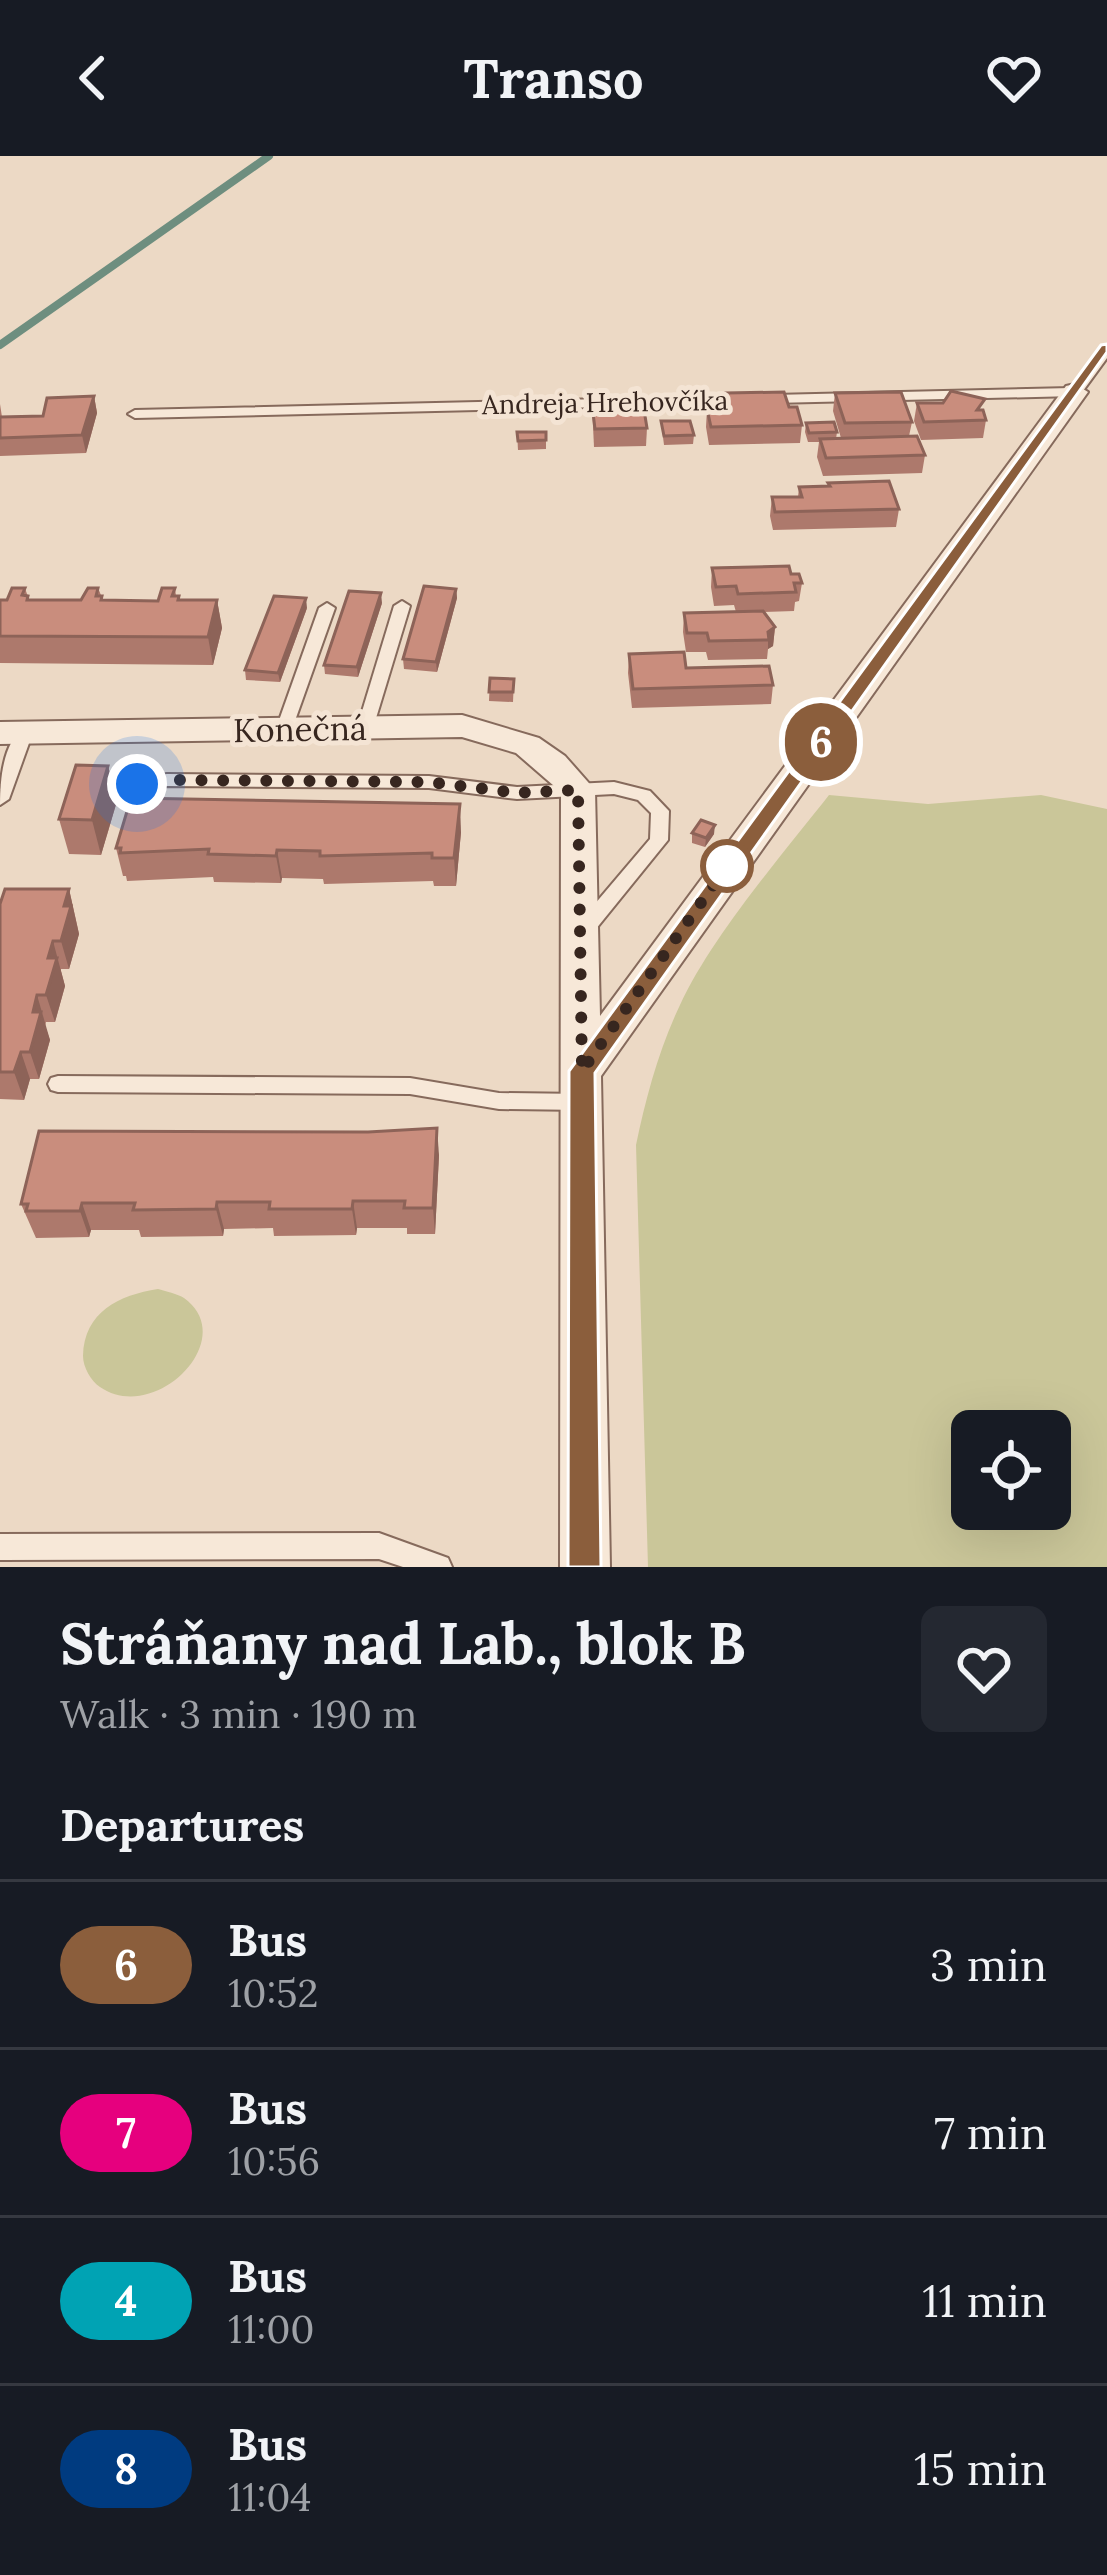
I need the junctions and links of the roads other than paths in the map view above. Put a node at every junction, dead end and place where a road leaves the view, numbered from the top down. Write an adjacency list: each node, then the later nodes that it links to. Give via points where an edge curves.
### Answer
1 (1107, 349): 2 (lane)
2 (1075, 392): 3 (lane, Andreja Hrehovčíka); 14 (street)
3 (135, 414)
4 (402, 606): 6 (lane)
5 (327, 608): 7 (lane)
6 (365, 728): 7 (street, Konečná); 10 (street, Konečná, via 500,731 553,759)
7 (284, 729): 8 (street, Konečná)
8 (12, 733): 11 (lane)
9 (137, 784): 10 (lane)
10 (578, 790): 12 (street); 12 (lane, via 644,795 663,824 659,841)
11 (0, 799)
12 (580, 934): 14 (street)
13 (58, 1084): 14 (lane, via 410,1086 499,1101)
14 (583, 1087): 17 (street)
15 (0, 1547): 16 (lane, via 379,1546)
16 (439, 1567)
17 (585, 1567)

